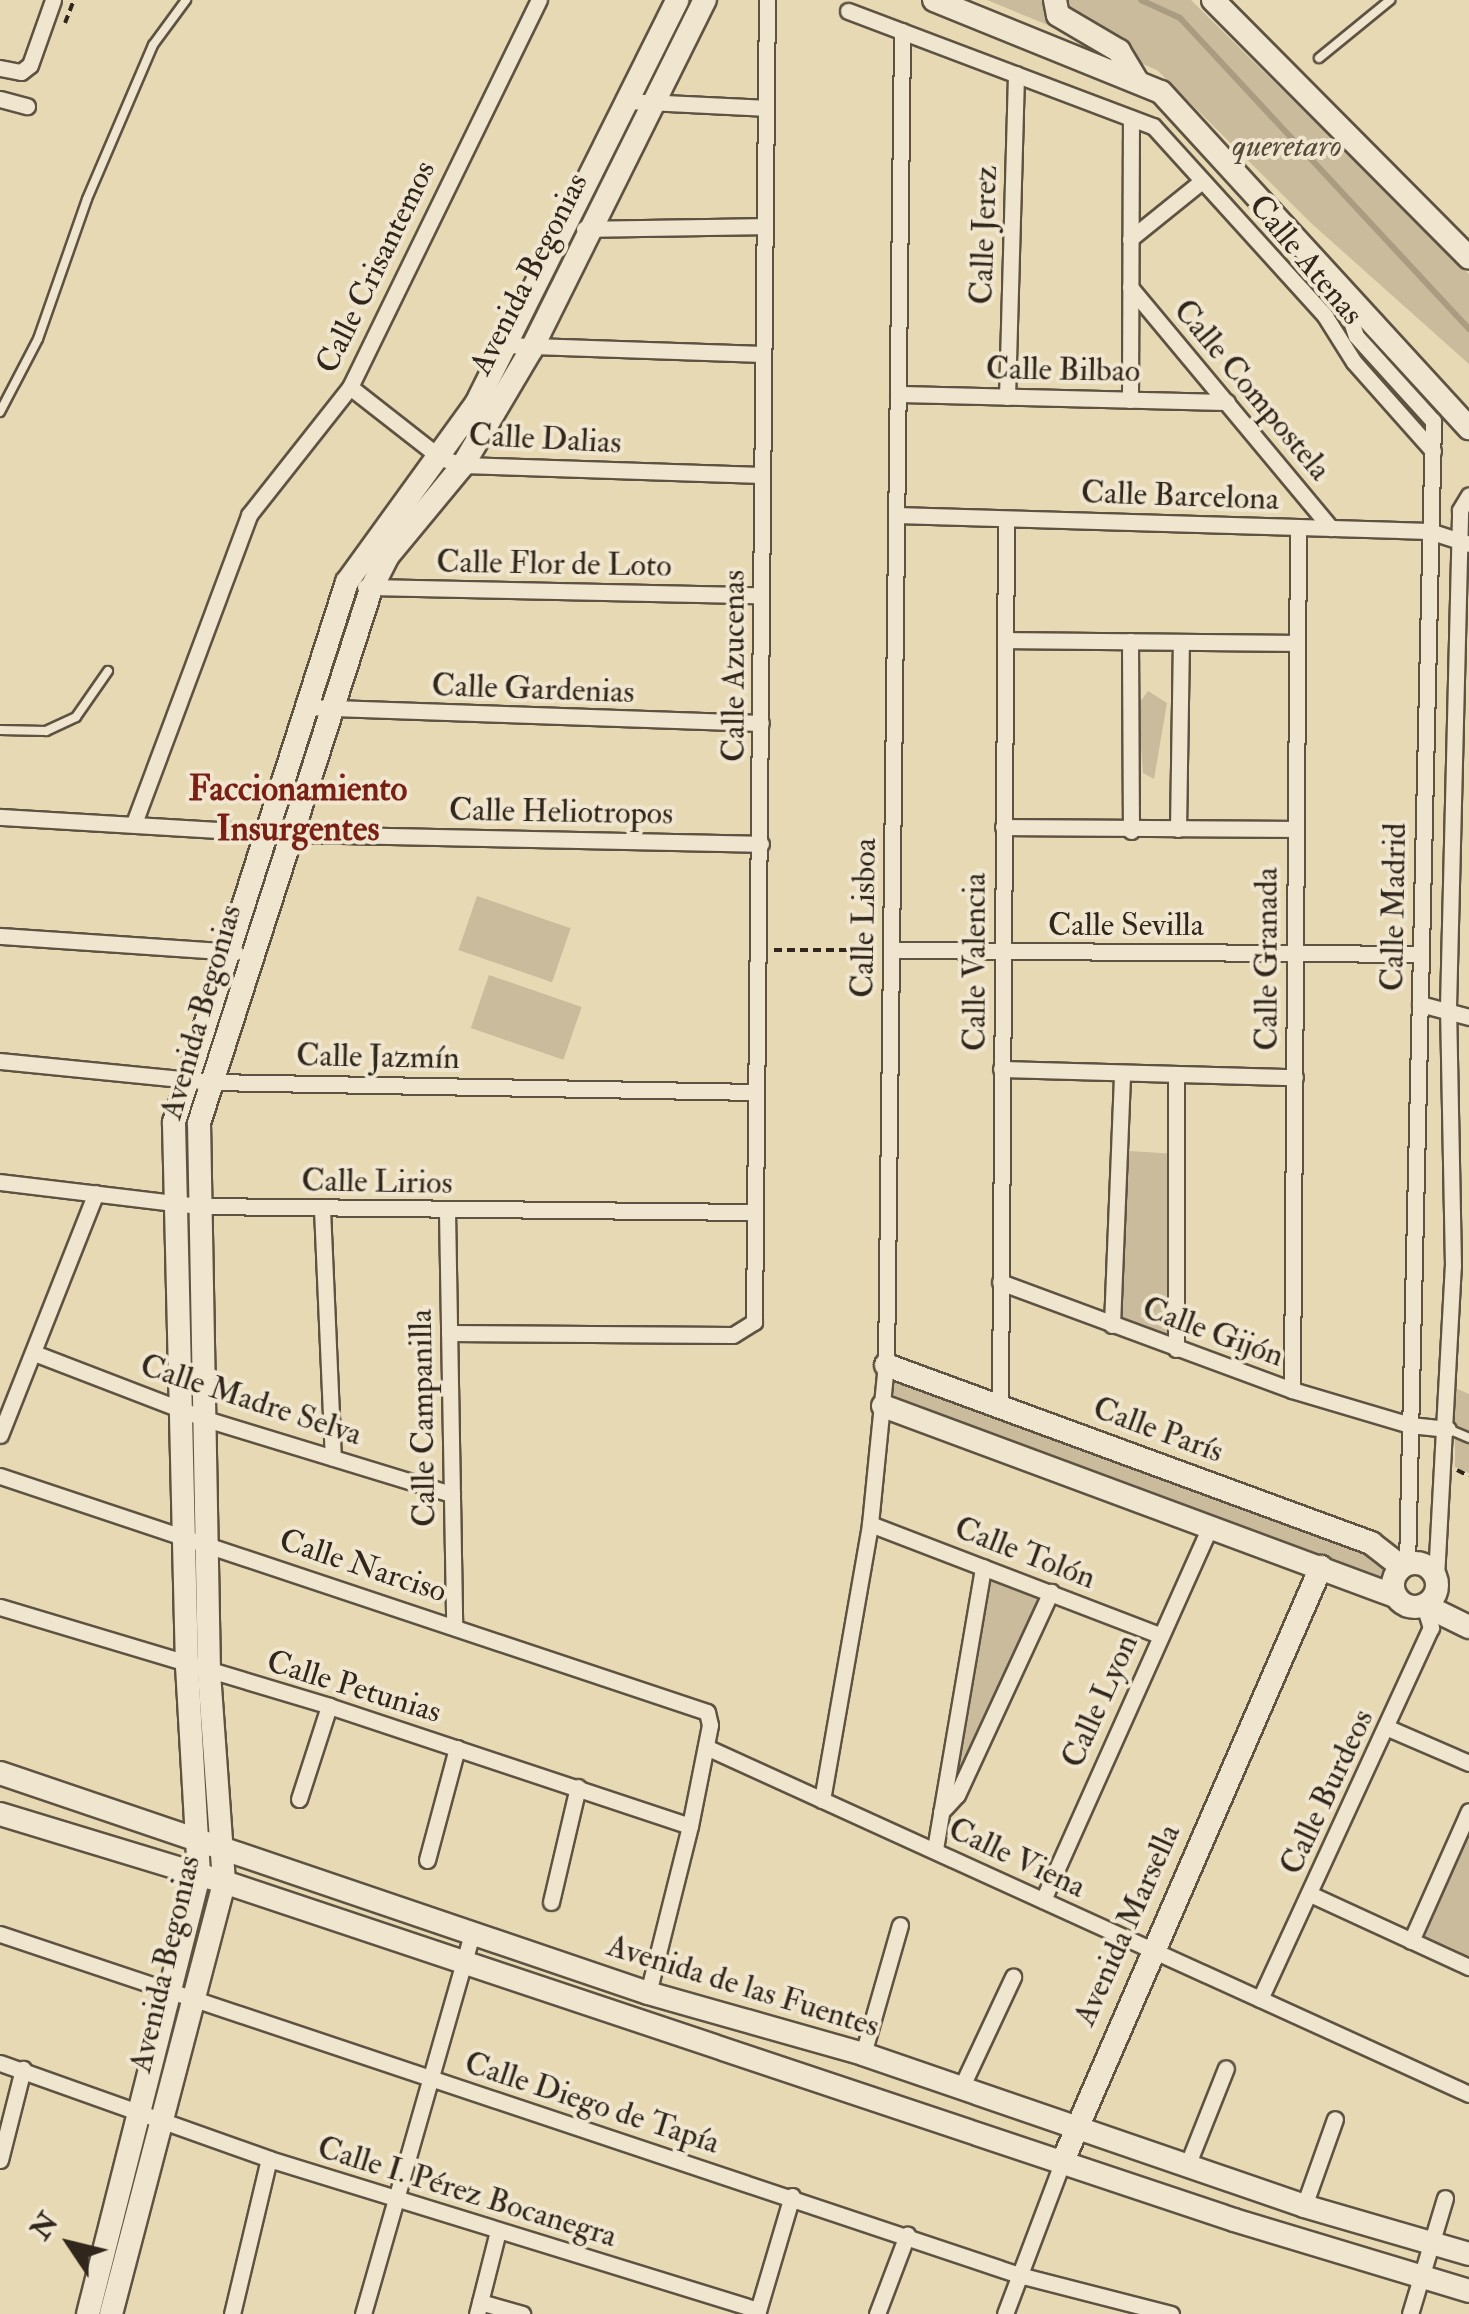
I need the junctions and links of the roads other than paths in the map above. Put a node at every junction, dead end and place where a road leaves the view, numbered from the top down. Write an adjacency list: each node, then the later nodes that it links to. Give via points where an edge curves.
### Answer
1 (54, 0): 14 (street, via 30,64 21,72)
2 (186, 0): 39 (lane, via 153,46 87,199 38,339)
3 (539, 0): 34 (street, Calle Crisantemos)
4 (677, 0): 18 (street, Avenida Begonias)
5 (705, 0): 19 (street, Avenida Begonias)
6 (766, 0): 21 (street, Calle Azucenas)
7 (934, 0): 16 (street)
8 (1055, 0): 16 (street, via 1058,15 1120,51)
9 (1213, 0): 28 (street)
10 (1390, 0): 13 (lane)
11 (848, 11): 12 (street, Calle Atenas)
12 (902, 31): 15 (street, Calle Atenas); 35 (street, Calle Lisboa)
13 (1319, 58)
14 (0, 68)
15 (1016, 74): 22 (street, Calle Atenas); 36 (street, Calle Jerez)
16 (1136, 79): 29 (street, via 1182,112)
17 (0, 99): 20 (street)
18 (625, 101): 19 (street); 24 (street, Avenida Begonias)
19 (653, 103): 21 (street); 26 (street, Avenida Begonias)
20 (27, 106)
21 (766, 108): 25 (street, Calle Azucenas)
22 (1130, 118): 23 (street, Calle Atenas, via 1164,135); 27 (street)
23 (1202, 181): 27 (street); 41 (street, Calle Atenas, via 1326,316 1354,362)
24 (560, 226): 26 (street); 31 (street, Avenida Begonias)
25 (765, 226): 26 (street); 33 (street, Calle Azucenas)
26 (588, 230): 32 (street, Avenida Begonias)
27 (1130, 240): 30 (street)
28 (1469, 258)
29 (1339, 285): 40 (street); 41 (street, Calle Madrid, via 1356,336 1433,421)
30 (1130, 287): 37 (street); 38 (street, Calle Compostela)
31 (504, 345): 32 (street); 42 (street, Avenida Begonias)
32 (531, 350): 33 (street); 42 (street, Avenida Begonias)
33 (764, 354): 43 (street, Calle Azucenas)
34 (350, 388): 42 (street, Calle Dalias); 63 (street, Calle Crisantemos, via 249,514)
35 (898, 394): 36 (street, Calle Bilbao); 45 (street, Calle Lisboa)
36 (1007, 396): 37 (street, Calle Bilbao)
37 (1130, 400): 38 (street, Calle Bilbao)
38 (1227, 402): 48 (street, Calle Compostela)
39 (0, 412)
40 (1469, 428)
41 (1433, 451): 49 (street, Calle Madrid)
42 (452, 462): 43 (street, Calle Dalias); 51 (street, Avenida Begonias); 52 (street, Avenida Begonias)
43 (762, 475): 53 (street, Calle Azucenas)
44 (1469, 496): 50 (street, Calle Madrid, via 1460,510)
45 (896, 515): 46 (street, Calle Barcelona); 72 (street, Calle Lisboa)
46 (1006, 518): 47 (street, Calle Barcelona); 54 (street, Calle Valencia)
47 (1298, 528): 48 (street, Calle Barcelona); 57 (street, Calle Granada)
48 (1331, 528): 49 (street, Calle Barcelona)
49 (1429, 532): 50 (street, Calle Barcelona); 76 (street, Calle Madrid)
50 (1466, 542): 78 (street, Calle Madrid)
51 (347, 582): 52 (street, Calle Flor de Loto); 59 (street, Avenida Begonias)
52 (370, 589): 53 (street, Calle Flor de Loto); 59 (street, Avenida Begonias)
53 (761, 595): 60 (street, Calle Azucenas)
54 (1005, 640): 55 (street); 64 (street, Calle Valencia)
55 (1130, 642): 56 (street); 67 (street)
56 (1181, 642): 57 (street); 65 (street)
57 (1296, 643): 66 (street, Calle Granada)
58 (108, 671): 61 (lane, via 76,717 46,731)
59 (316, 709): 60 (street, Calle Gardenias); 68 (street, Avenida Begonias); 69 (street, Avenida Begonias)
60 (760, 724): 70 (street, Calle Azucenas)
61 (0, 730)
62 (0, 817): 63 (street, Calle Heliotropos)
63 (134, 824): 68 (street, Calle Heliotropos)
64 (1003, 827): 67 (street); 74 (street, Calle Valencia)
65 (1178, 829): 66 (street); 67 (street)
66 (1295, 830): 75 (street, Calle Granada)
67 (1131, 831)
68 (266, 832): 69 (street, Calle Heliotropos); 73 (street, Avenida Begonias)
69 (290, 834): 70 (street, Calle Heliotropos); 73 (street, Avenida Begonias)
70 (761, 844): 87 (street, Calle Azucenas)
71 (0, 936): 73 (street)
72 (891, 950): 74 (street, Calle Sevilla); 100 (street, Calle Lisboa)
73 (240, 952): 85 (street, Avenida Begonias); 86 (street, Avenida Begonias)
74 (1002, 952): 75 (street, Calle Sevilla); 81 (street, Calle Valencia)
75 (1295, 954): 76 (street, Calle Sevilla); 84 (street, Calle Granada)
76 (1421, 954): 77 (street, Calle Madrid)
77 (1420, 1004): 78 (street); 106 (street, Calle Madrid)
78 (1448, 1008): 79 (street); 107 (street, Calle Madrid)
79 (1469, 1018)
80 (0, 1061): 85 (street, Calle Jazmín)
81 (1001, 1069): 82 (street); 95 (street, Calle Valencia)
82 (1122, 1074): 83 (street); 96 (street)
83 (1176, 1076): 84 (street); 98 (street)
84 (1294, 1077): 101 (street, Calle Granada)
85 (186, 1080): 86 (street, Calle Jazmín); 90 (street, Avenida Begonias, via 174,1122)
86 (211, 1082): 87 (street, Calle Jazmín); 91 (street, Avenida Begonias, via 194,1162)
87 (756, 1092): 94 (street, Calle Azucenas)
88 (0, 1182): 89 (street, Calle Lirios)
89 (96, 1192): 90 (street, Calle Lirios); 99 (street)
90 (173, 1203): 91 (street, Calle Lirios); 104 (street, Avenida Begonias)
91 (198, 1206): 92 (street, Calle Lirios); 105 (street, Avenida Begonias)
92 (322, 1209): 93 (street, Calle Lirios); 110 (street)
93 (447, 1211): 94 (street, Calle Lirios); 97 (street, Calle Campanilla)
94 (755, 1212): 97 (street, Calle Azucenas, via 755,1311 748,1330)
95 (1000, 1282): 96 (street, Calle Gijón); 103 (street, Calle Valencia)
96 (1112, 1324): 98 (street, Calle Gijón)
97 (449, 1333): 112 (street, Calle Campanilla)
98 (1176, 1349): 101 (street, Calle Gijón)
99 (34, 1353): 104 (street, Calle Madre Selva); 108 (street)
100 (886, 1365): 102 (street, Calle Lisboa); 103 (street, Calle París)
101 (1292, 1390): 106 (street, Calle Gijón)
102 (882, 1406): 113 (street, Calle Lisboa); 114 (street)
103 (1000, 1406): 116 (street, Calle París, via 1371,1543)
104 (182, 1410): 105 (street, Calle Madre Selva); 115 (street, Avenida Begonias)
105 (206, 1419): 110 (street, Calle Madre Selva); 115 (street, Avenida Begonias)
106 (1410, 1425): 107 (street, Calle Gijón); 116 (street, Calle Madrid)
107 (1448, 1429): 109 (lane); 119 (street, Calle Madrid)
108 (0, 1436)
109 (1469, 1438)
110 (333, 1458): 112 (street, Calle Madre Selva)
111 (0, 1476): 115 (street, Calle Narciso)
112 (452, 1494): 124 (street, Calle Campanilla)
113 (870, 1524): 117 (street, Calle Tolón); 136 (street, Calle Lisboa)
114 (1211, 1525): 118 (street); 126 (street, Calle Lyon)
115 (197, 1540): 124 (street, Calle Narciso); 127 (street, Avenida Begonias)
116 (1404, 1565): 119 (street, via 1429,1568); 121 (street, via 1394,1576)
117 (983, 1567): 120 (street, Calle Tolón); 138 (street)
118 (1320, 1567): 121 (street); 154 (street, Avenida Marsella)
119 (1436, 1577): 122 (street, via 1435,1594)
120 (1051, 1592): 126 (street, Calle Tolón); 138 (street, via 957,1796)
121 (1396, 1596): 122 (street, via 1408,1606)
122 (1424, 1606): 125 (street); 129 (street, Calle Burdeos, via 1431,1628)
123 (0, 1607): 127 (street, Calle Petunias)
124 (454, 1624): 130 (street, Calle Narciso, via 707,1712)
125 (1469, 1626)
126 (1160, 1635): 148 (street, Calle Lyon)
127 (198, 1670): 128 (street, Calle Petunias); 141 (street, Avenida Begonias); 142 (street, Avenida Begonias)
128 (328, 1706): 131 (street, Calle Petunias); 135 (street)
129 (1388, 1728): 132 (street); 147 (street, Calle Burdeos)
130 (706, 1747): 136 (street, Calle Viena); 140 (street)
131 (457, 1748): 134 (street, Calle Petunias); 144 (street)
132 (1469, 1764)
133 (0, 1773): 141 (street, Avenida de las Fuentes)
134 (578, 1788): 140 (street, Calle Petunias); 149 (street)
135 (299, 1799)
136 (822, 1800): 143 (street, Calle Viena)
137 (1469, 1811): 153 (street)
138 (941, 1812): 143 (street)
139 (0, 1814): 145 (street, Avenida de las Fuentes)
140 (690, 1826): 158 (street)
141 (198, 1838): 142 (street, Avenida de las Fuentes); 145 (street, Avenida Begonias)
142 (225, 1848): 146 (street, Avenida Begonias); 152 (street, Avenida de las Fuentes)
143 (935, 1850): 148 (street, Calle Viena)
144 (427, 1860)
145 (199, 1874): 146 (street, Avenida de las Fuentes); 159 (street, Avenida Begonias)
146 (224, 1882): 155 (street, Avenida de las Fuentes); 159 (street, Avenida Begonias)
147 (1310, 1894): 153 (street); 160 (street, Calle Burdeos)
148 (1043, 1900): 154 (street, Calle Viena)
149 (551, 1902)
150 (900, 1925): 161 (street)
151 (0, 1934): 159 (street, Calle Diego de Tapía)
152 (472, 1935): 155 (street); 158 (street, Avenida de las Fuentes)
153 (1412, 1941): 156 (street)
154 (1151, 1950): 160 (street, Calle Viena); 170 (street, Avenida Marsella)
155 (463, 1964): 165 (street); 173 (street, Avenida de las Fuentes)
156 (1469, 1967)
157 (1013, 1977): 166 (street)
158 (648, 1993): 161 (street, Avenida de las Fuentes)
159 (182, 1995): 165 (street, Calle Diego de Tapía); 168 (street, Avenida Begonias)
160 (1260, 1999): 167 (street, Calle Viena)
161 (863, 2054): 166 (street, Avenida de las Fuentes)
162 (0, 2063): 164 (street, Calle I. Pérez Bocanegra)
163 (1226, 2068): 174 (street)
164 (23, 2070): 168 (street, Calle I. Pérez Bocanegra); 171 (street)
165 (426, 2078): 175 (street, Calle Diego de Tapía); 176 (street)
166 (960, 2088): 170 (street, Avenida de las Fuentes)
167 (1469, 2094)
168 (151, 2117): 172 (street, Calle I. Pérez Bocanegra); 189 (street, Avenida Begonias); 190 (street, Avenida Begonias)
169 (1334, 2119): 178 (street)
170 (1076, 2126): 173 (street, Avenida Marsella); 174 (street, Avenida de las Fuentes)
171 (0, 2160)
172 (270, 2160): 176 (street, Calle I. Pérez Bocanegra); 191 (street)
173 (1062, 2162): 183 (street, Avenida Marsella); 184 (street, Avenida de las Fuentes)
174 (1187, 2166): 178 (street, Avenida de las Fuentes)
175 (792, 2196): 180 (street, Calle Diego de Tapía); 187 (street)
176 (396, 2198): 179 (street, Calle I. Pérez Bocanegra); 192 (street)
177 (1445, 2198): 181 (street)
178 (1304, 2206): 181 (street, Avenida de las Fuentes)
179 (498, 2231): 186 (street); 187 (street, Calle I. Pérez Bocanegra)
180 (907, 2236): 183 (street, Calle Diego de Tapía); 194 (street)
181 (1429, 2242): 182 (street, Avenida de las Fuentes); 184 (street)
182 (1469, 2254)
183 (1019, 2275): 188 (street, Calle Diego de Tapía); 195 (street, Avenida Marsella)
184 (1423, 2277): 185 (street, Avenida de las Fuentes); 196 (street)
185 (1469, 2292)
186 (479, 2308): 193 (street)
187 (758, 2312)
188 (1163, 2313)
189 (88, 2314)
190 (111, 2314)
191 (232, 2314)
192 (362, 2314)
193 (522, 2314)
194 (877, 2314)
195 (1005, 2314)
196 (1410, 2314)

